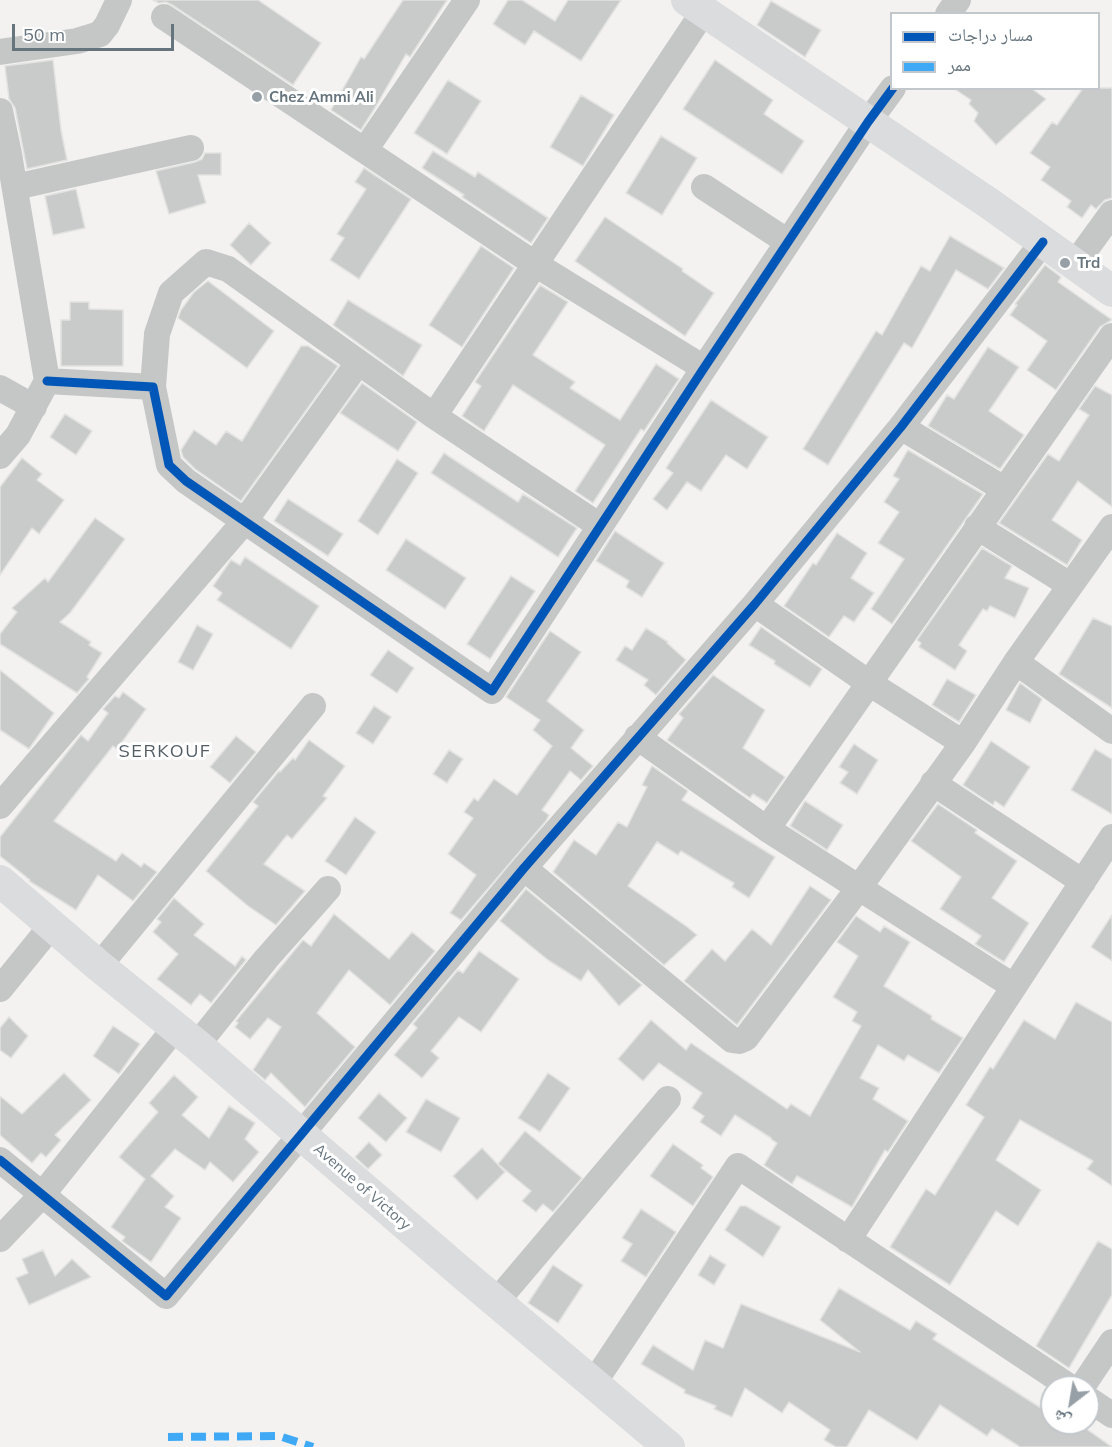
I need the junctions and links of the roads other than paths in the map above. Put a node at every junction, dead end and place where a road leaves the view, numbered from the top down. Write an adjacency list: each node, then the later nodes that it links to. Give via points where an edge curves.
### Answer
1 (119, 0): 5 (street, via 100,34)
2 (467, 0): 10 (street)
3 (695, 6): 8 (main road); 17 (street)
4 (164, 17): 10 (street)
5 (0, 52)
6 (892, 90): 8 (street)
7 (0, 111): 11 (street)
8 (868, 122): 15 (street); 16 (main road)
9 (191, 148): 13 (street)
10 (365, 150): 17 (street)
11 (5, 155): 13 (street)
12 (704, 187): 15 (street)
13 (15, 188): 23 (street)
14 (1112, 213): 18 (street)
15 (788, 242): 22 (street)
16 (1044, 242): 18 (main road); 28 (street)
17 (535, 264): 22 (street); 27 (street)
18 (1075, 264): 19 (main road)
19 (1112, 291)
20 (1112, 336): 30 (street)
21 (358, 363): 24 (street, via 228,269 206,262 171,293 157,334); 27 (street); 31 (street)
22 (704, 368): 32 (street)
23 (47, 381): 24 (street); 26 (street)
24 (153, 387): 31 (street, via 169,465)
25 (0, 388): 26 (street)
26 (34, 407): 29 (street)
27 (434, 416): 32 (street)
28 (901, 427): 30 (street); 36 (street)
29 (0, 456)
30 (1004, 489): 33 (street)
31 (244, 522): 32 (street, via 492,691); 44 (street)
32 (600, 526)
33 (977, 527): 35 (street); 38 (street)
34 (1112, 527): 35 (street)
35 (1070, 585): 37 (street)
36 (755, 604): 38 (street); 41 (street)
37 (1016, 662): 40 (street); 42 (street)
38 (869, 683): 42 (street); 45 (street)
39 (314, 706): 53 (street)
40 (1112, 731)
41 (637, 737): 45 (street); 47 (street)
42 (963, 743): 43 (street)
43 (933, 783): 49 (street); 50 (street)
44 (0, 806)
45 (767, 829): 50 (street)
46 (1112, 837): 49 (street)
47 (524, 868): 50 (street, via 732,1040 739,1041 746,1038); 58 (street)
48 (0, 881): 52 (main road, Avenue of Victory)
49 (1083, 882): 54 (street)
50 (858, 889): 54 (street)
51 (328, 890): 56 (street, via 266,960)
52 (52, 925): 53 (main road, Avenue of Victory); 55 (street)
53 (99, 966): 56 (main road, Avenue of Victory)
54 (1013, 986): 62 (street)
55 (0, 989)
56 (186, 1036): 58 (main road, Avenue of Victory); 60 (street)
57 (668, 1098): 63 (street)
58 (301, 1134): 60 (street, via 166,1296); 63 (main road, Avenue of Victory)
59 (0, 1160): 60 (street)
60 (42, 1195): 61 (street)
61 (0, 1239)
62 (848, 1240): 65 (street); 67 (street, via 738,1166)
63 (496, 1302): 67 (main road, Avenue of Victory)
64 (1112, 1342): 66 (street)
65 (1052, 1375)
66 (1090, 1375)
67 (593, 1384): 68 (main road, Avenue of Victory)
68 (669, 1447)

